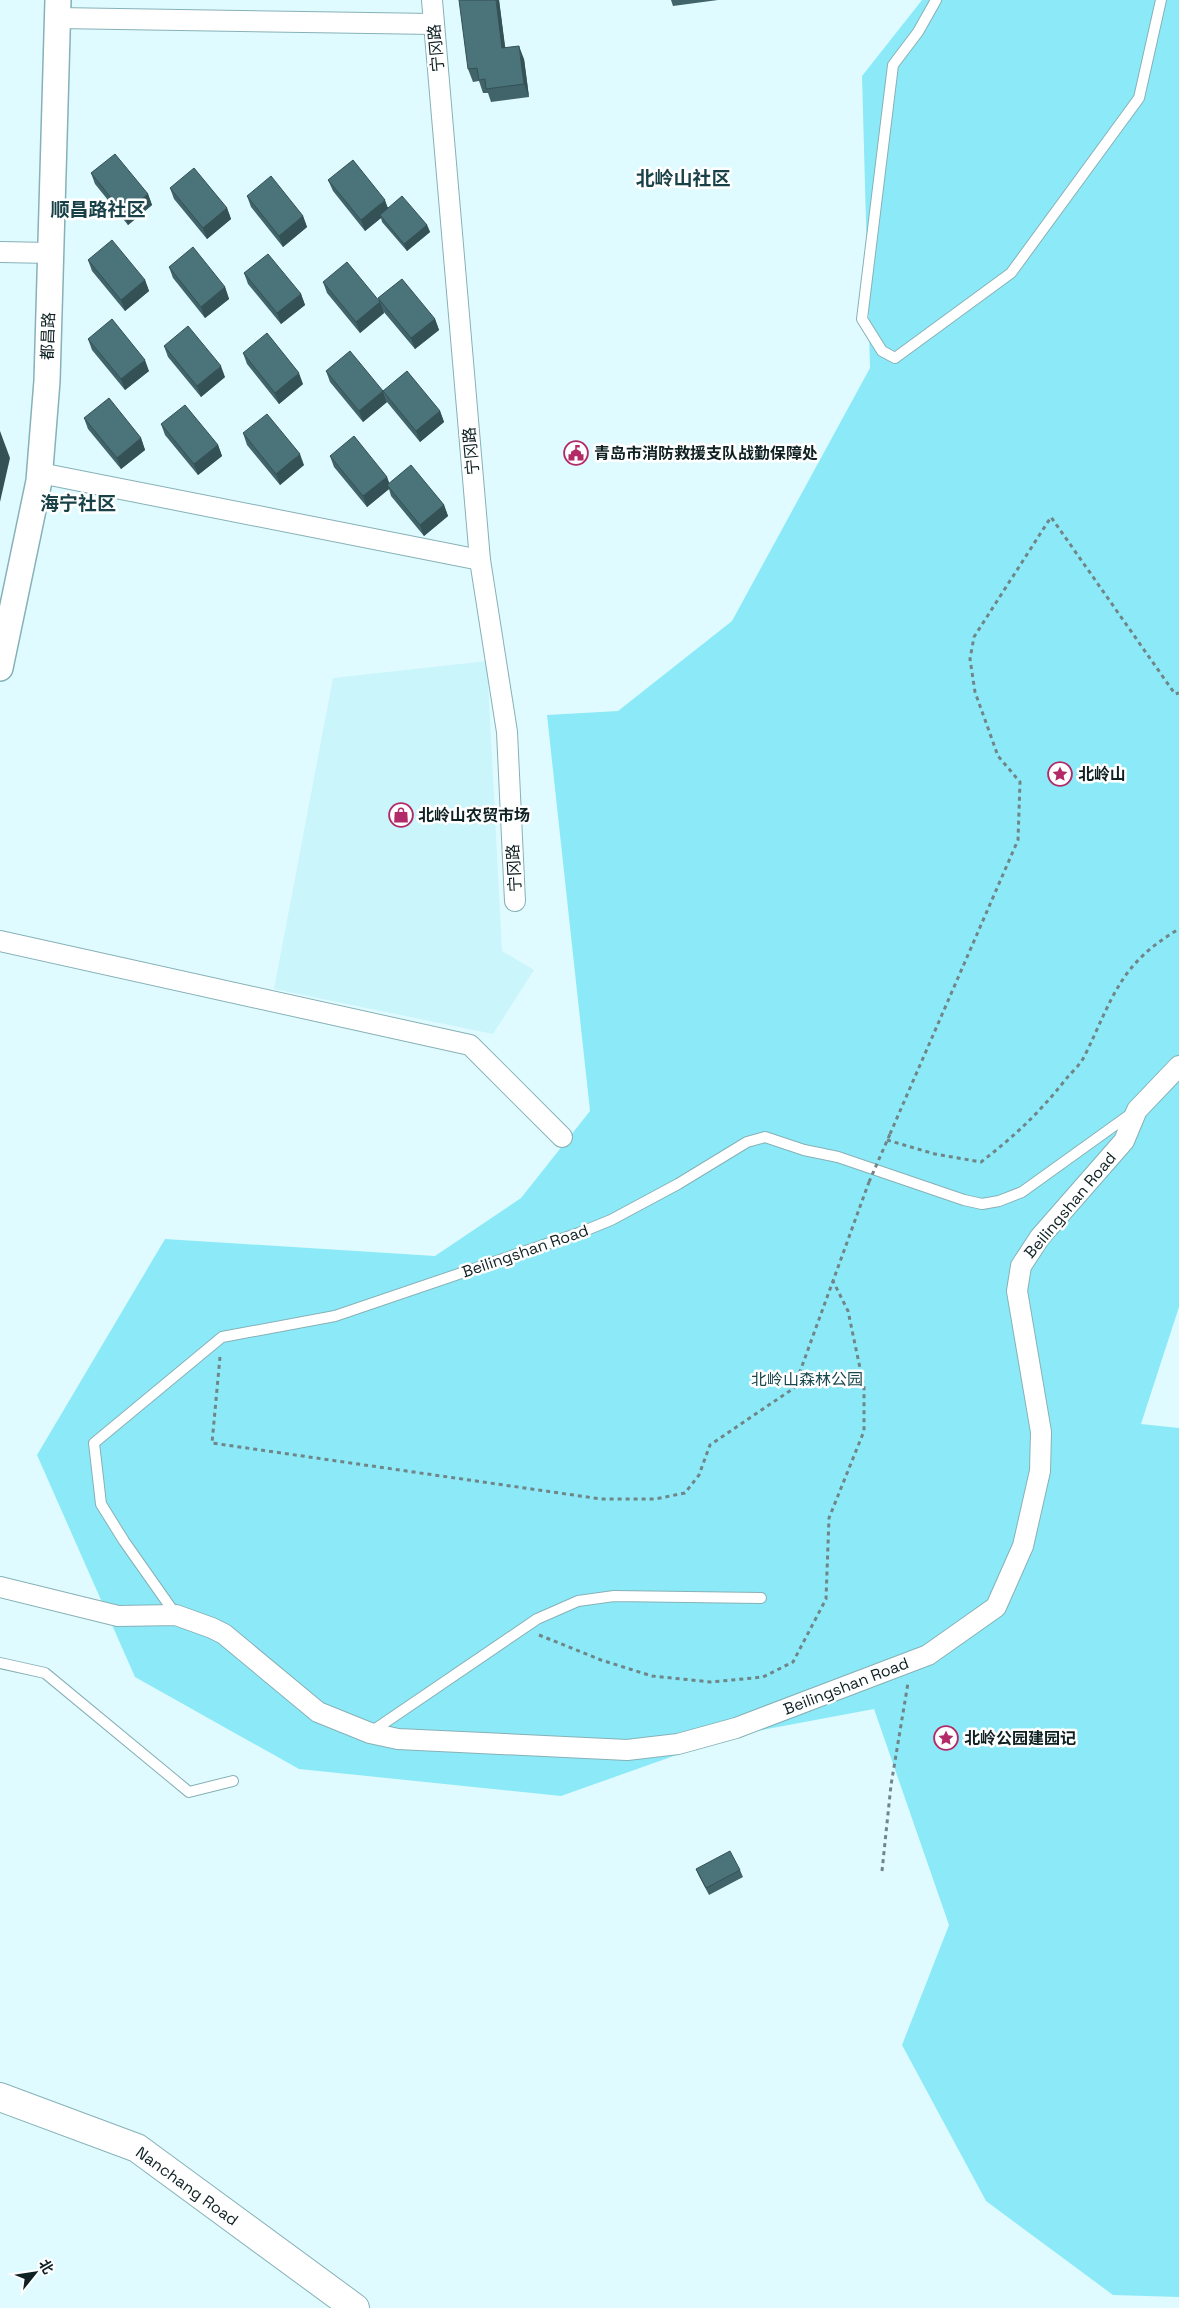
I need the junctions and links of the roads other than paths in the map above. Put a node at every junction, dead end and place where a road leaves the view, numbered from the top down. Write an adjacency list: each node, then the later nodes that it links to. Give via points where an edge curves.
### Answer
1 (432, 0): 5 (street, 宁冈路)
2 (936, 0): 3 (lane, via 918,32 894,64 862,318 882,351 895,358 1012,273 1139,98)
3 (1160, 0)
4 (58, 9): 5 (street); 7 (street, 都昌路)
5 (434, 24): 9 (street, 宁冈路)
6 (0, 252): 7 (street)
7 (51, 253): 8 (street, 都昌路)
8 (40, 473): 9 (street); 10 (street, 都昌路)
9 (480, 560): 11 (street, 宁冈路, via 507,732)
10 (0, 668)
11 (515, 901)
12 (0, 941): 15 (street, via 470,1045)
13 (1179, 1066): 14 (street, Beilingshan Road)
14 (1137, 1110): 18 (lane, Beilingshan Road, via 1022,1192 982,1204 765,1137 748,1142 612,1220 579,1233 335,1316 222,1338 94,1443 101,1504); 20 (street, Beilingshan Road, via 1124,1142 1040,1237 1021,1266 1017,1291 1041,1432 1040,1471 1023,1546 996,1607 928,1655 736,1728 678,1744 627,1750 398,1740)
15 (562, 1137)
16 (0, 1587): 18 (street, Beilingshan Road, via 118,1616)
17 (761, 1598): 20 (lane, via 614,1596 578,1601 537,1619)
18 (176, 1615): 20 (street, Beilingshan Road, via 224,1634 318,1712)
19 (0, 1664): 21 (lane, via 45,1673 189,1792)
20 (370, 1733)
21 (233, 1781)
22 (0, 2097): 23 (main road, Nanchang Road, via 137,2148)
23 (355, 2308)

